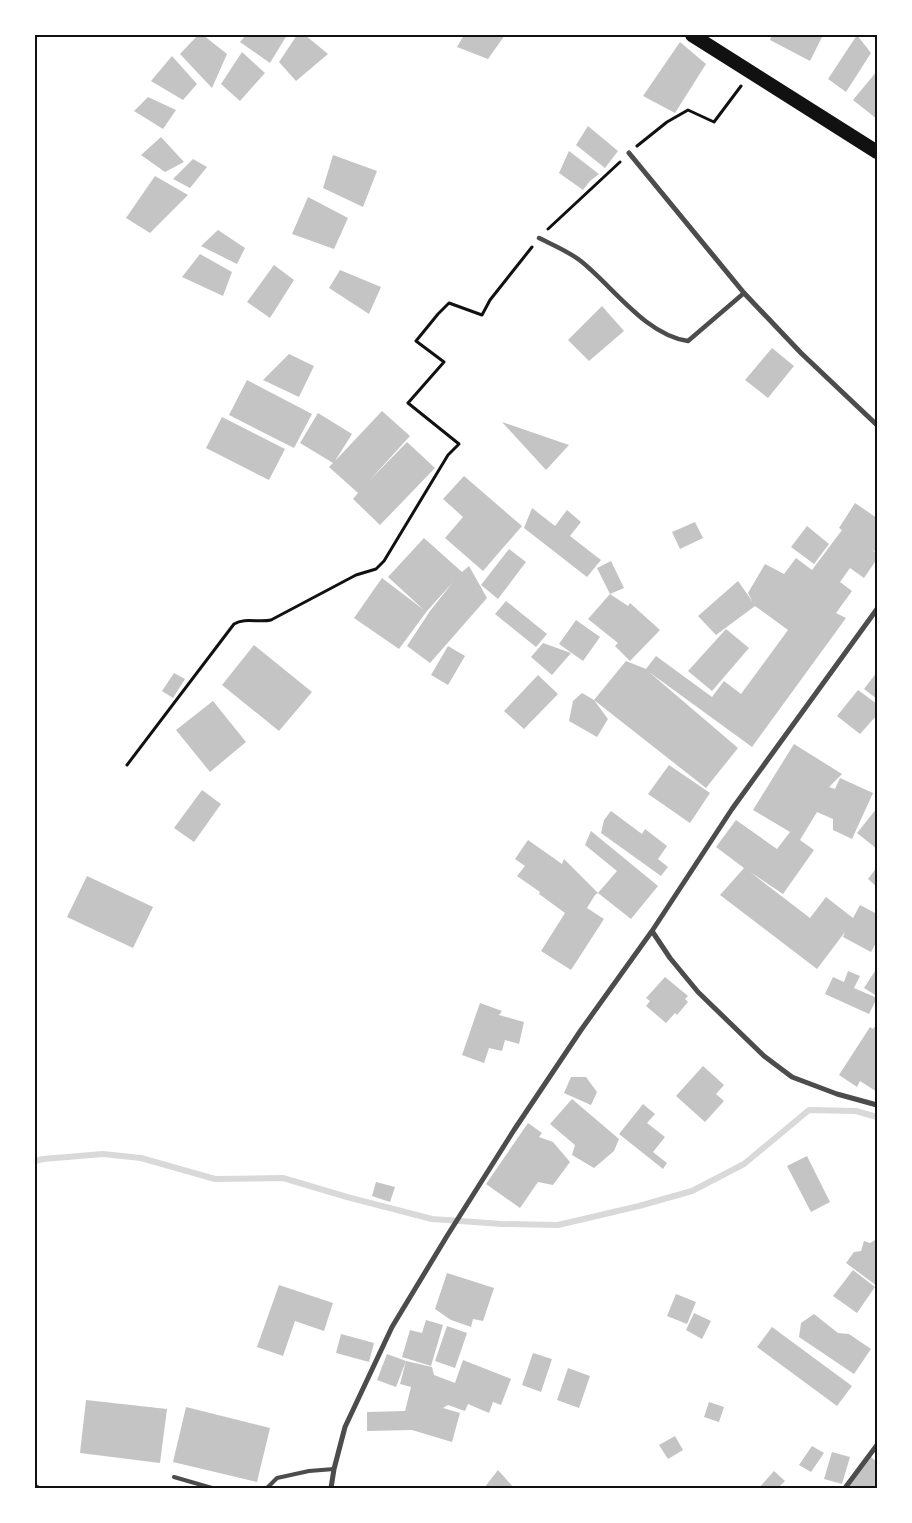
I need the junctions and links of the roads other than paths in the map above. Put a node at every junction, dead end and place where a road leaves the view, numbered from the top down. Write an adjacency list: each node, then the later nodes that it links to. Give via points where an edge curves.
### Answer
1 (692, 35): 2 (highway)
2 (877, 152)
3 (629, 153): 5 (street)
4 (539, 238): 5 (street, via 581,261 654,328 678,340 688,341)
5 (744, 293): 6 (street)
6 (877, 425)
7 (877, 609): 8 (street, via 732,809)
8 (652, 931): 9 (street, via 698,992 764,1056 792,1078); 11 (street, via 514,1130 392,1328 345,1427)
9 (877, 1105)
10 (877, 1445): 16 (street)
11 (334, 1469): 14 (lane, via 277,1478); 15 (street)
12 (174, 1477): 13 (lane)
13 (212, 1488)
14 (268, 1488)
15 (331, 1488)
16 (845, 1488)

